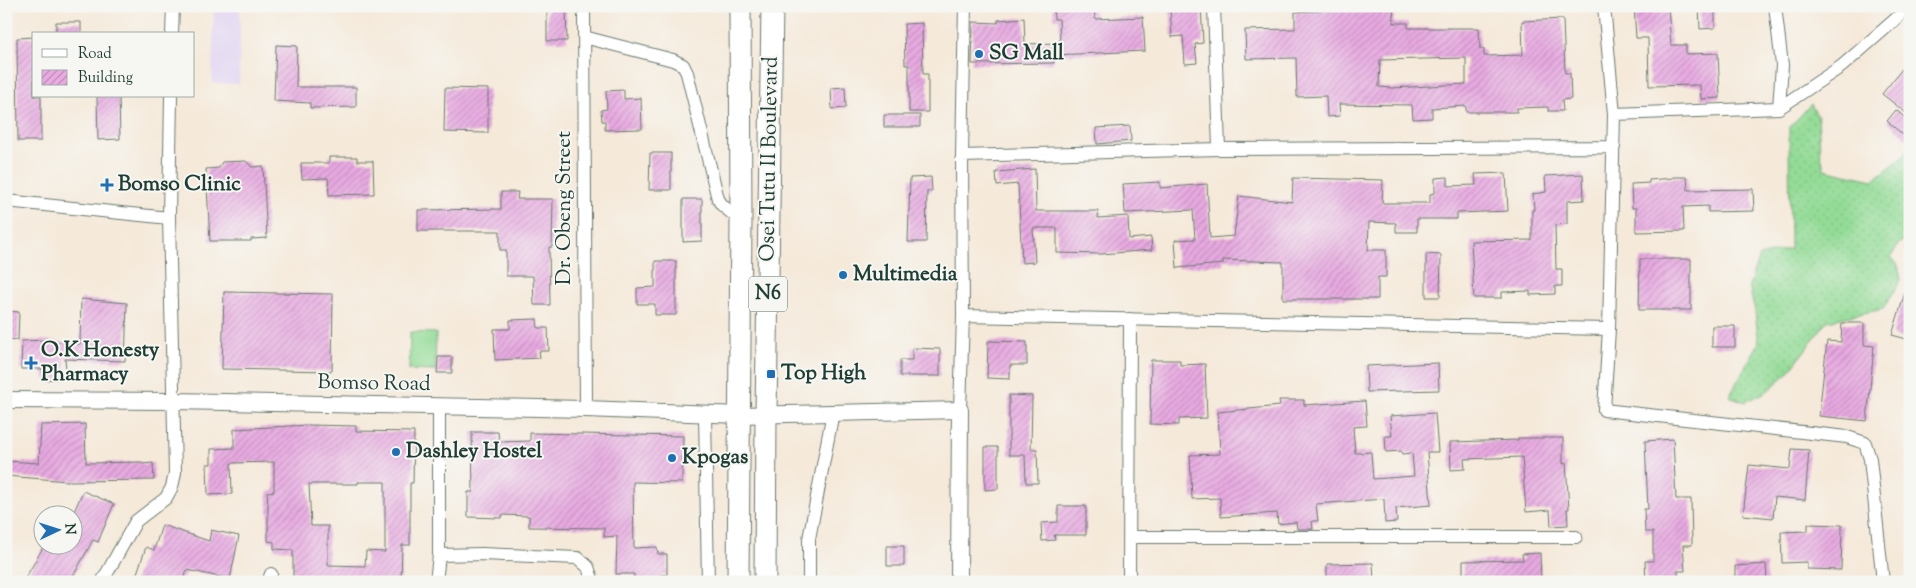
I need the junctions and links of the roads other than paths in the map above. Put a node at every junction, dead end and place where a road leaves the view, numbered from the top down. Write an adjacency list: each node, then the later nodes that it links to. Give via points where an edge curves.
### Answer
1 (173, 6): 10 (street)
2 (584, 6): 11 (street, Dr. Obeng Street)
3 (740, 6): 20 (highway, Osei Tutu II Boulevard / N6)
4 (772, 6): 32 (highway, Osei Tutu II Boulevard / N6)
5 (965, 6): 17 (street)
6 (1214, 6): 16 (street)
7 (1604, 6): 14 (street)
8 (1775, 6): 13 (street, via 1782,65)
9 (1907, 6): 13 (street, via 1842,66)
10 (172, 32)
11 (584, 37): 20 (street, via 683,65 718,199); 27 (street, Dr. Obeng Street)
12 (171, 98): 19 (street)
13 (1779, 108): 14 (street)
14 (1614, 114): 15 (street)
15 (1614, 147): 16 (street); 23 (street)
16 (1219, 149): 17 (street)
17 (962, 156): 21 (street)
18 (6, 201): 19 (street)
19 (169, 218): 25 (street)
20 (741, 221): 31 (highway, Osei Tutu II Boulevard / N6)
21 (963, 316): 22 (street); 28 (street)
22 (1130, 319): 23 (street); 33 (street)
23 (1609, 329): 45 (street, via 1604,410 1847,437 1865,444 1870,459)
24 (6, 400): 25 (street, Bomso Road)
25 (173, 401): 26 (street, Bomso Road); 36 (street, via 175,473 172,486 166,498 136,521)
26 (439, 406): 27 (street, Bomso Road); 35 (street)
27 (586, 409): 30 (street, Bomso Road)
28 (960, 410): 29 (street, Bomso Road); 43 (street)
29 (833, 412): 32 (street, Bomso Road); 42 (street, via 809,539)
30 (705, 414): 31 (street, Bomso Road); 39 (street)
31 (740, 415): 32 (street, Bomso Road); 40 (highway, Osei Tutu II Boulevard / N6)
32 (766, 415): 41 (highway, Osei Tutu II Boulevard / N6)
33 (1130, 537): 34 (street); 44 (street)
34 (1576, 537)
35 (439, 555): 37 (street); 38 (street, via 578,558 588,567)
36 (102, 582)
37 (436, 582)
38 (593, 582)
39 (708, 582)
40 (738, 582)
41 (765, 582)
42 (809, 582)
43 (960, 582)
44 (1129, 582)
45 (1883, 582)

